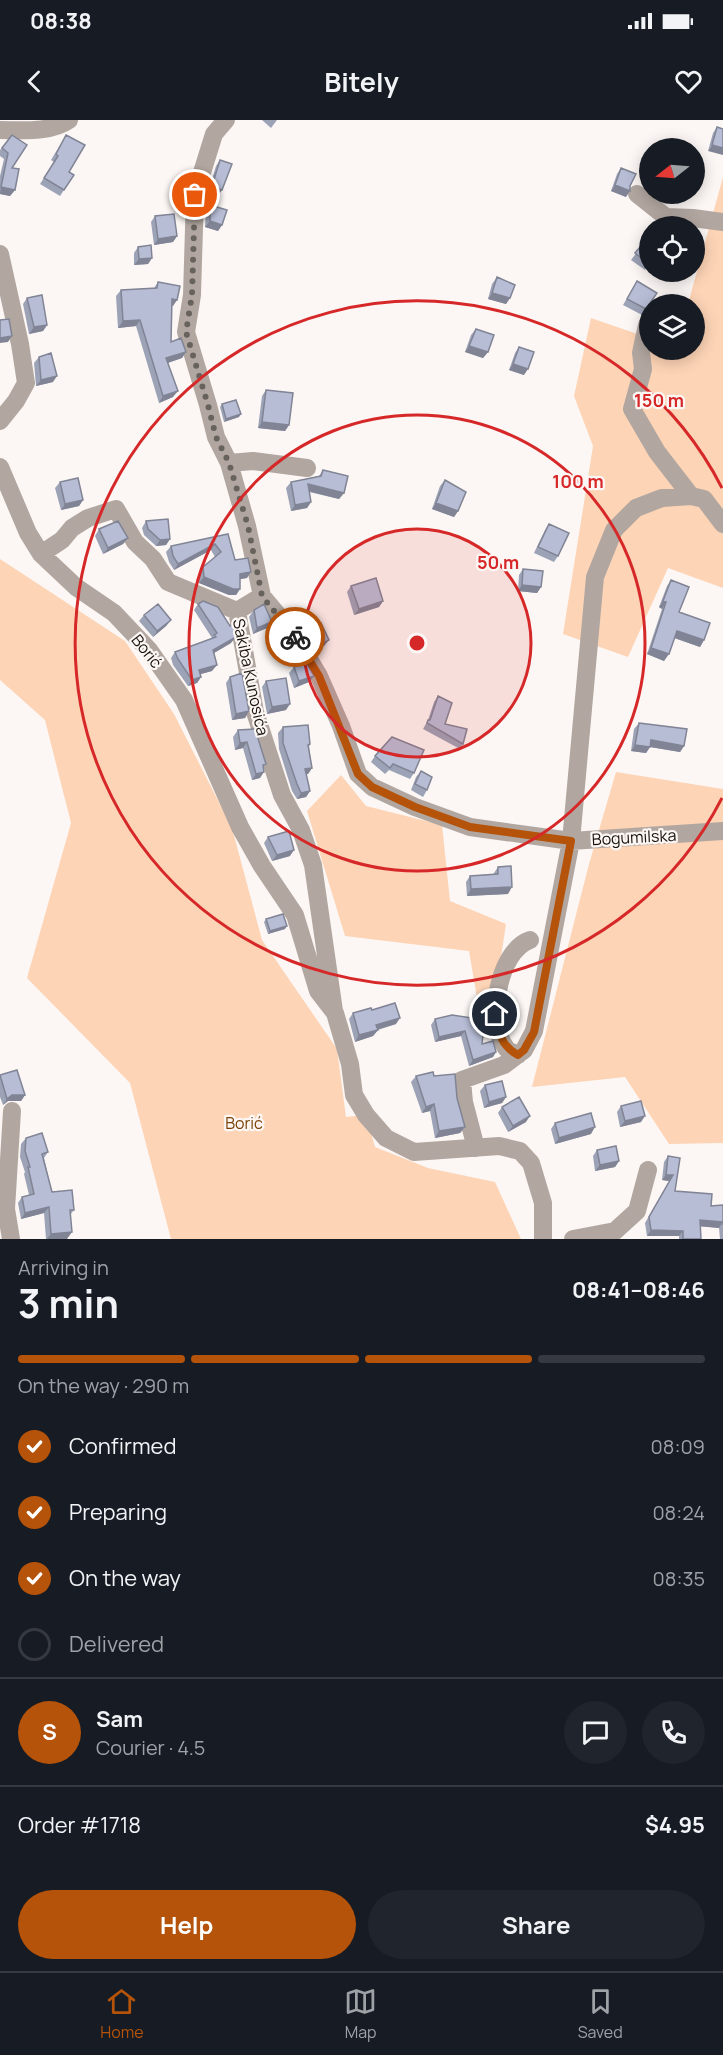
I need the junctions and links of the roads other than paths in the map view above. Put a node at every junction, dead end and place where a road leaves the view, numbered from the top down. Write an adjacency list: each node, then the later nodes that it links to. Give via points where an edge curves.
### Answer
1 (69, 120): 3 (street, via 61,126)
2 (226, 120): 9 (street, Bogumilska, via 214,134 195,195 192,295 186,332 216,437)
3 (0, 130)
4 (637, 194): 5 (street, via 666,217)
5 (723, 222)
6 (0, 254): 8 (street, via 26,383)
7 (642, 360): 12 (street, via 633,409 657,452)
8 (0, 421)
9 (229, 463): 11 (street, via 253,461); 15 (street, Bogumilska, via 248,526)
10 (0, 467): 14 (street, Borić, via 28,534)
11 (307, 468)
12 (691, 496): 13 (street, via 704,499); 18 (street, via 662,498 636,508 614,530 595,577)
13 (723, 524)
14 (41, 554): 16 (street, via 88,518 116,509 135,542 153,559 168,582); 20 (street, Borić, via 76,587 114,613 149,650 184,700 240,827 295,915 318,991)
15 (262, 596): 16 (street, Sakiba Kunosića); 18 (street, Bogumilska, via 293,633 319,676 358,774 372,787 470,827)
16 (237, 611): 20 (street, Sakiba Kunosića, via 255,712 282,795 301,830 313,865)
17 (723, 831): 18 (street, Bogumilska)
18 (571, 841): 21 (street, via 534,1032)
19 (530, 940): 21 (street, via 508,958 495,1014 506,1048)
20 (335, 1012): 23 (street, Borić, via 350,1064 354,1095 386,1138 414,1152)
21 (518, 1055): 23 (street, via 504,1065 462,1080)
22 (12, 1111): 25 (street, via 6,1209)
23 (476, 1148): 26 (street, Borić, via 499,1146 520,1150 531,1163 543,1203)
24 (648, 1170): 27 (street, via 637,1211 615,1231)
25 (11, 1239)
26 (543, 1239)
27 (573, 1239)

